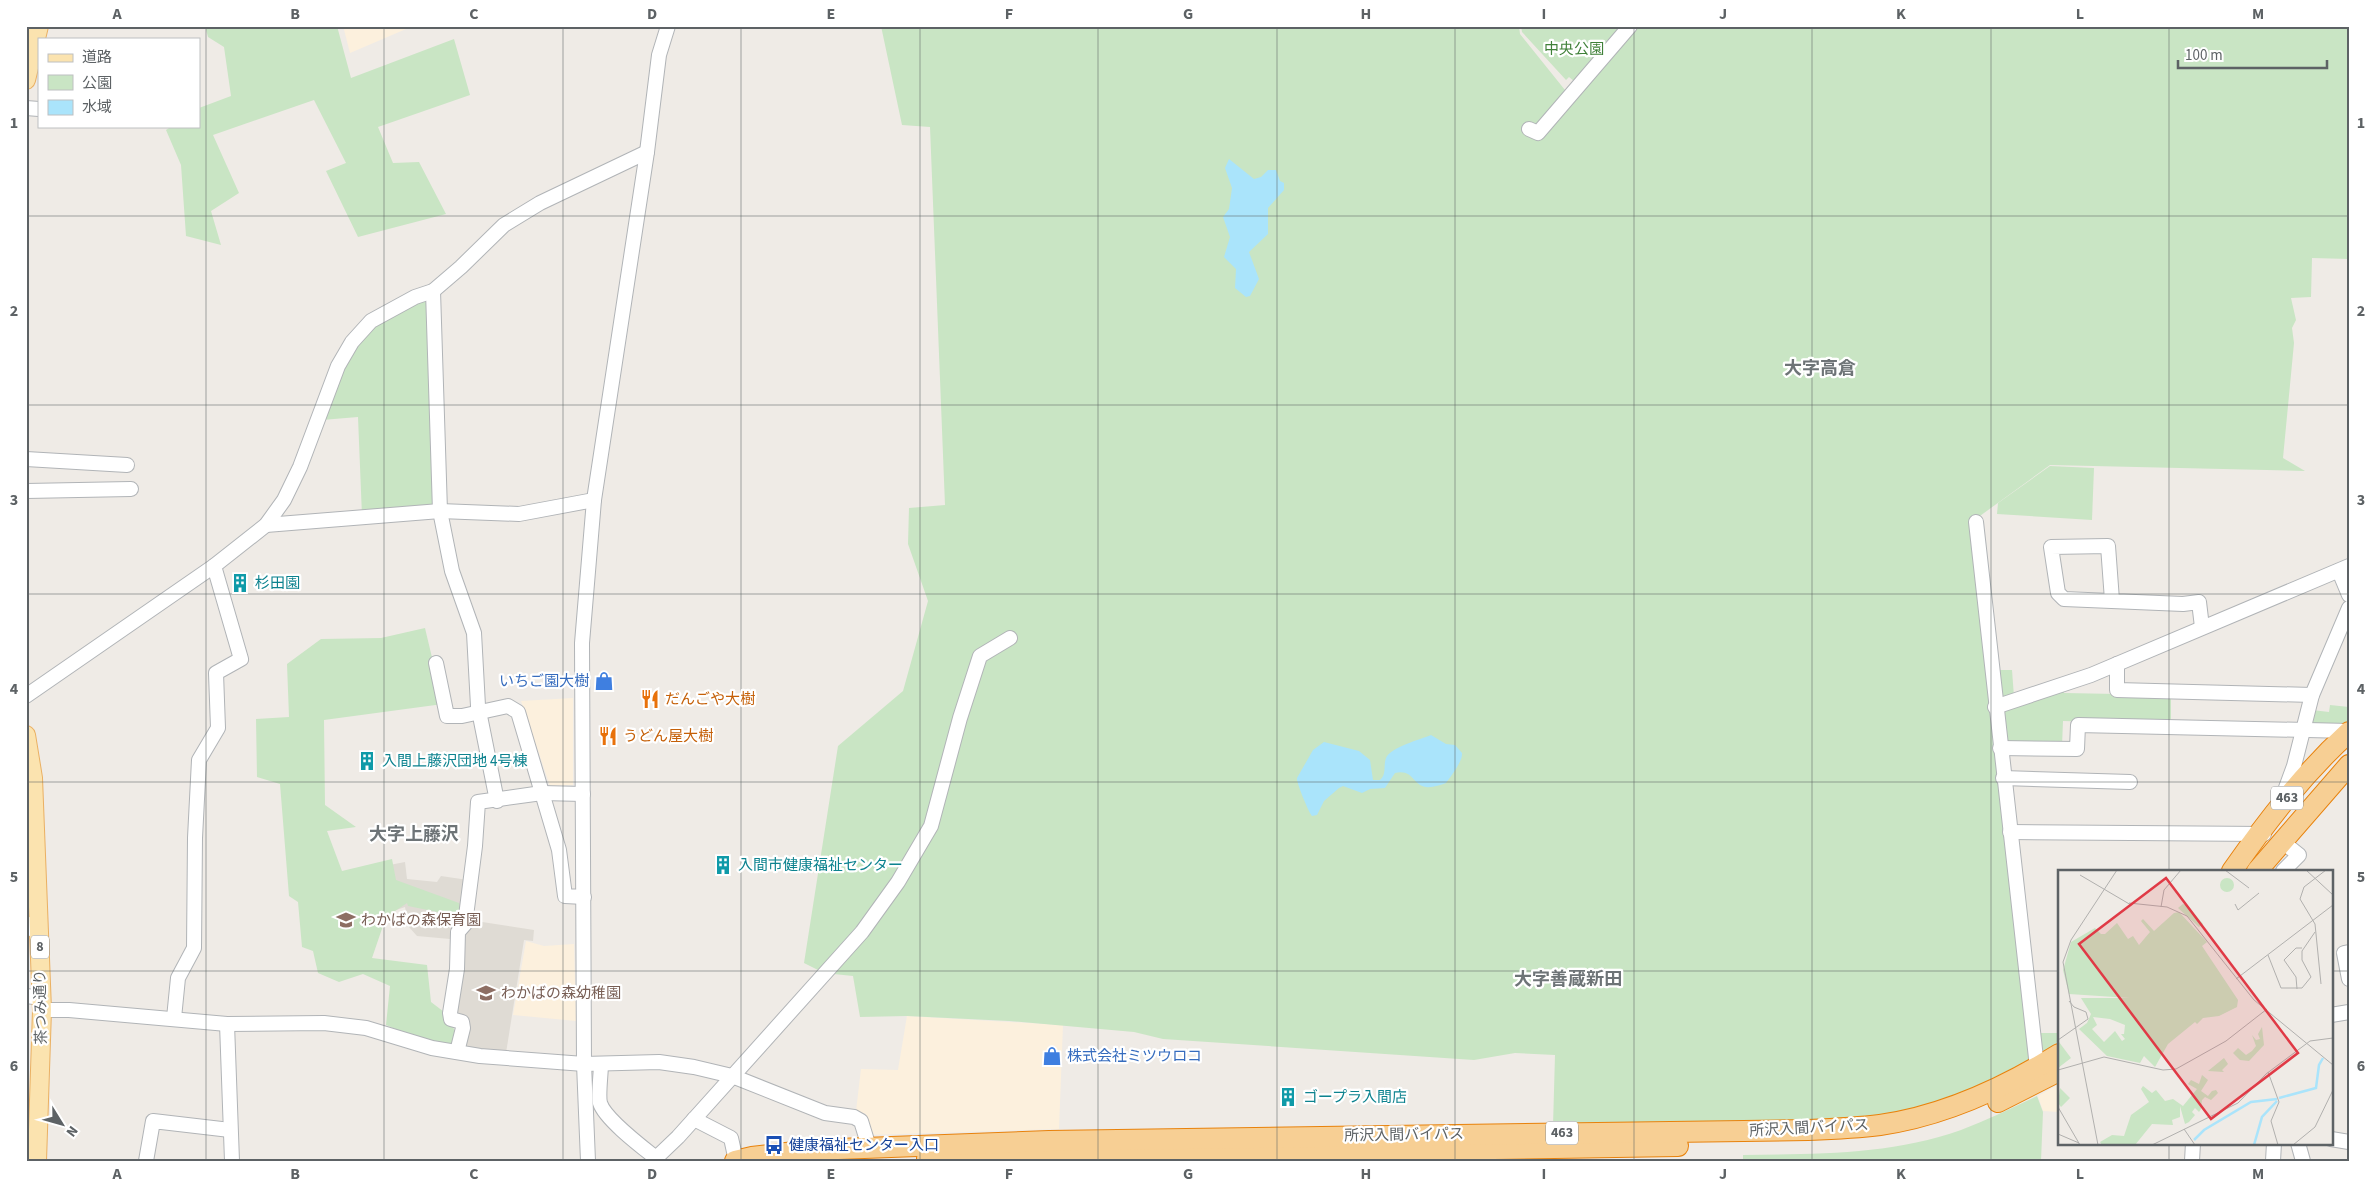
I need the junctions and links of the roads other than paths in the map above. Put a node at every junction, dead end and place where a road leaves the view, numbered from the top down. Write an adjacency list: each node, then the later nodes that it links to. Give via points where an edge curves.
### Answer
1 (39, 26): 4 (main road)
2 (668, 26): 6 (street, via 659,55)
3 (1630, 26): 5 (street, via 1538,133)
4 (26, 80)
5 (1529, 129)
6 (648, 152): 7 (street, via 540,203 504,225); 12 (street)
7 (433, 291): 13 (street); 15 (street, via 371,321 352,342 338,366 300,467 284,500)
8 (26, 459): 9 (street)
9 (127, 465)
10 (131, 489): 11 (street)
11 (26, 492)
12 (594, 500): 13 (street, via 519,514); 39 (street, via 582,642)
13 (440, 511): 15 (street); 28 (street, via 452,571 474,633)
14 (1976, 522): 27 (street)
15 (266, 525): 16 (street)
16 (214, 566): 26 (street); 59 (street, via 241,659 216,673 218,728 199,760 194,948 178,978)
17 (2344, 569): 18 (street); 21 (street)
18 (2349, 594)
19 (2112, 600): 19 (street, via 2064,599 2058,593 2051,546 2108,546); 21 (street, via 2199,602)
20 (2349, 608): 25 (street)
21 (2202, 627): 24 (street)
22 (1010, 638): 67 (street, via 980,656 931,826 898,882 862,932)
23 (436, 663): 28 (street, via 447,716)
24 (2117, 664): 25 (street, via 2116,690); 27 (street)
25 (2312, 695): 29 (street)
26 (26, 696)
27 (1995, 707): 32 (street)
28 (479, 711): 38 (street, via 508,706 518,712); 40 (street)
29 (2304, 729): 30 (street); 32 (street, via 2078,726 2077,749); 42 (street, via 2290,781)
30 (2349, 731): 42 (highway, 463)
31 (26, 735): 41 (main road, 茶つみ通り / 8, via 33,778)
32 (2000, 748): 35 (street)
33 (2349, 748): 44 (highway, 463)
34 (2349, 765): 48 (highway, 463)
35 (2003, 778): 37 (street); 43 (street)
36 (2349, 780): 45 (highway, 463)
37 (2130, 782)
38 (542, 793): 39 (street); 40 (street); 51 (street, via 559,850 565,896)
39 (583, 794): 51 (street)
40 (497, 800): 61 (street, via 478,802 465,924 458,932 457,969 450,1013 451,1019 462,1022)
41 (30, 805): 53 (main road, 茶つみ通り / 8)
42 (2275, 812): 44 (highway, 463)
43 (2010, 832): 44 (street); 65 (street)
44 (2263, 834): 46 (highway, 463); 47 (highway, 463)
45 (2289, 847): 49 (highway, 463, via 2269,869); 50 (street, via 2298,855)
46 (2233, 870)
47 (2238, 870)
48 (2259, 870)
49 (2264, 870)
50 (2284, 870)
51 (584, 898): 63 (street)
52 (26, 923): 53 (street)
53 (40, 936): 56 (main road, 茶つみ通り / 8)
54 (2349, 952): 55 (street, via 2344,954)
55 (2349, 979)
56 (37, 1001): 59 (street, via 69,1010); 80 (main road, 茶つみ通り / 8)
57 (2349, 1012): 58 (street)
58 (2332, 1015)
59 (174, 1018): 60 (street)
60 (228, 1024): 61 (street, via 344,1025); 69 (street)
61 (457, 1052): 63 (street)
62 (2058, 1055): 65 (highway, 所沢入間バイパス / 463)
63 (584, 1064): 64 (street); 83 (street)
64 (601, 1064): 67 (street, via 660,1062 694,1066); 68 (street, via 600,1103 625,1132 656,1158)
65 (2037, 1067): 75 (highway, 所沢入間バイパス / 463, via 1979,1097 1880,1125)
66 (2058, 1072): 78 (highway, 所沢入間バイパス / 463, via 1984,1109 1933,1126 1884,1137)
67 (732, 1076): 68 (street); 77 (street, via 826,1113 861,1121)
68 (694, 1119): 84 (street, via 731,1138)
69 (230, 1130): 81 (street, via 154,1121); 82 (street)
70 (2332, 1139): 71 (street)
71 (2349, 1142)
72 (2193, 1144): 85 (street)
73 (2274, 1144): 86 (street)
74 (2298, 1144): 87 (street)
75 (1423, 1149): 76 (highway, 所沢入間バイパス / 463); 78 (highway, 所沢入間バイパス / 463); 79 (highway, 所沢入間バイパス / 463)
76 (1049, 1153): 77 (highway, 所沢入間バイパス / 463); 79 (highway, 所沢入間バイパス / 463)
77 (867, 1154): 84 (highway, 所沢入間バイパス / 463, via 811,1150 752,1156)
78 (1521, 1155)
79 (1171, 1158)
80 (38, 1161)
81 (146, 1161)
82 (232, 1161)
83 (588, 1161)
84 (736, 1161)
85 (2192, 1161)
86 (2273, 1161)
87 (2303, 1161)

